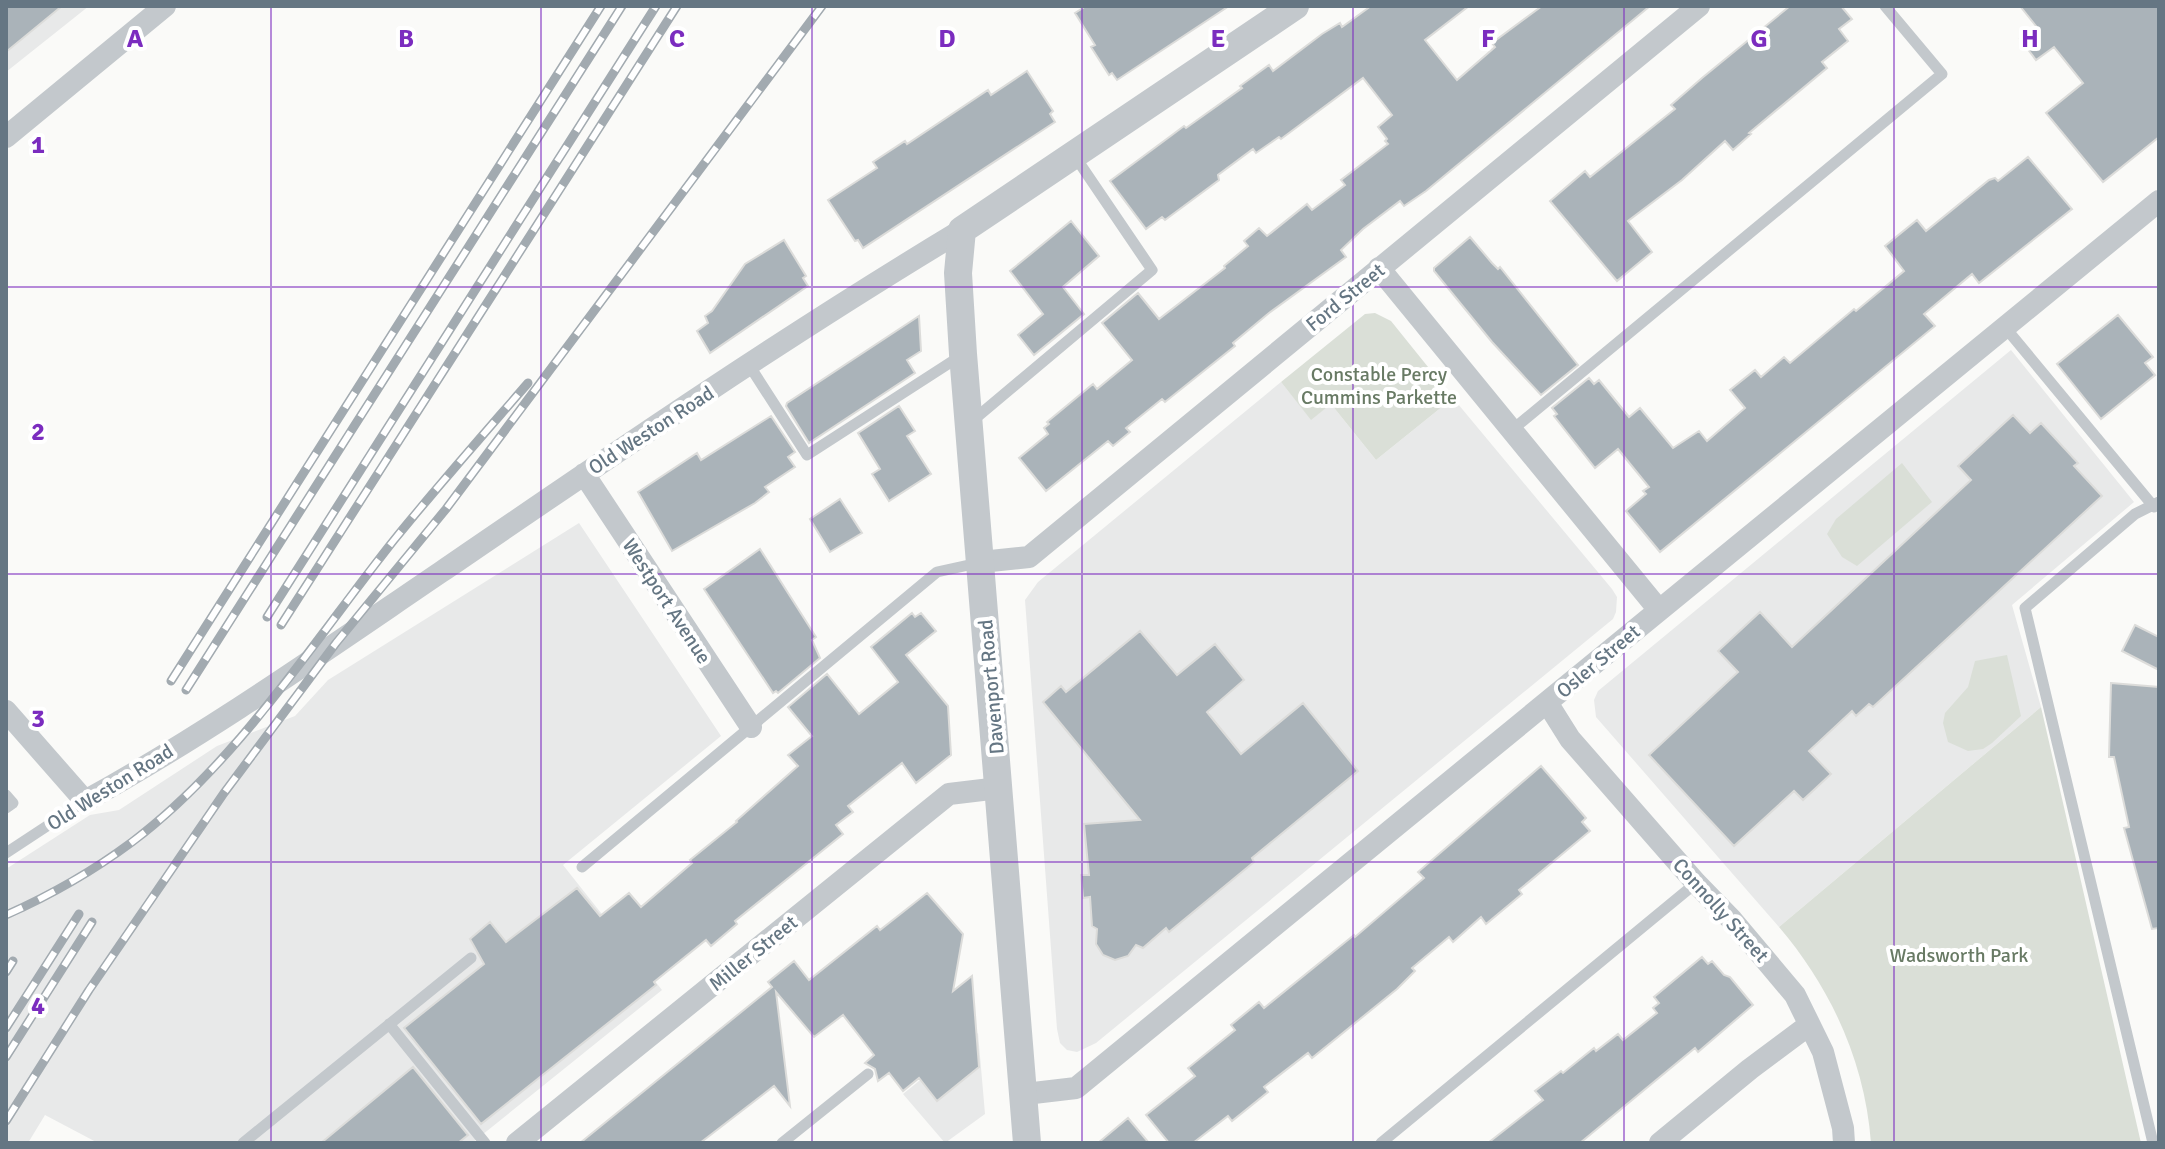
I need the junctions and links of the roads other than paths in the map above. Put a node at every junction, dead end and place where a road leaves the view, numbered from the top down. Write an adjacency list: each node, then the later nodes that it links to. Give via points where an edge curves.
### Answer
1 (1295, 6): 6 (street, Old Weston Road)
2 (1699, 6): 9 (street, Ford Street)
3 (1885, 6): 14 (lane, via 1942,74)
4 (157, 8): 5 (street)
5 (6, 137)
6 (1074, 155): 8 (street, Old Weston Road); 13 (lane, via 1152,270)
7 (2159, 201): 10 (street, Osler Street)
8 (962, 230): 11 (street, Davenport Road, via 958,273); 12 (street, Old Weston Road)
9 (1379, 268): 14 (street); 17 (street, Ford Street, via 1029,557)
10 (2004, 326): 16 (lane); 18 (street, Osler Street)
11 (963, 354): 12 (lane, via 807,455); 13 (street, Davenport Road)
12 (749, 365): 15 (street, Old Weston Road)
13 (969, 424): 17 (street, Davenport Road)
14 (1512, 430): 18 (street)
15 (584, 474): 21 (street, Westport Avenue); 24 (street, Old Weston Road, via 336,643)
16 (2156, 505): 42 (lane, via 2135,514 2025,608)
17 (981, 562): 21 (lane, via 937,572); 22 (street, Davenport Road)
18 (1659, 610): 19 (street, Osler Street)
19 (1548, 704): 28 (street, Connolly Street, via 1570,739); 33 (street, Osler Street, via 1076,1088)
20 (6, 711): 24 (street)
21 (751, 727): 27 (lane)
22 (999, 788): 33 (street, Davenport Road); 36 (street, Miller Street, via 949,794)
23 (6, 795): 25 (lane, via 13,803)
24 (85, 801): 26 (lane, Old Weston Road)
25 (6, 808)
26 (6, 853)
27 (582, 867)
28 (1696, 883): 31 (street, Connolly Street, via 1795,995); 39 (lane)
29 (471, 958): 30 (lane)
30 (389, 1024): 34 (lane); 35 (lane)
31 (1809, 1025): 40 (street); 41 (street, Connolly Street, via 1830,1075)
32 (868, 1074): 37 (lane)
33 (1025, 1094): 38 (street, Davenport Road)
34 (243, 1143)
35 (485, 1143)
36 (517, 1143)
37 (782, 1143)
38 (1027, 1143)
39 (1381, 1143)
40 (1660, 1143)
41 (1844, 1143)
42 (2153, 1143)

